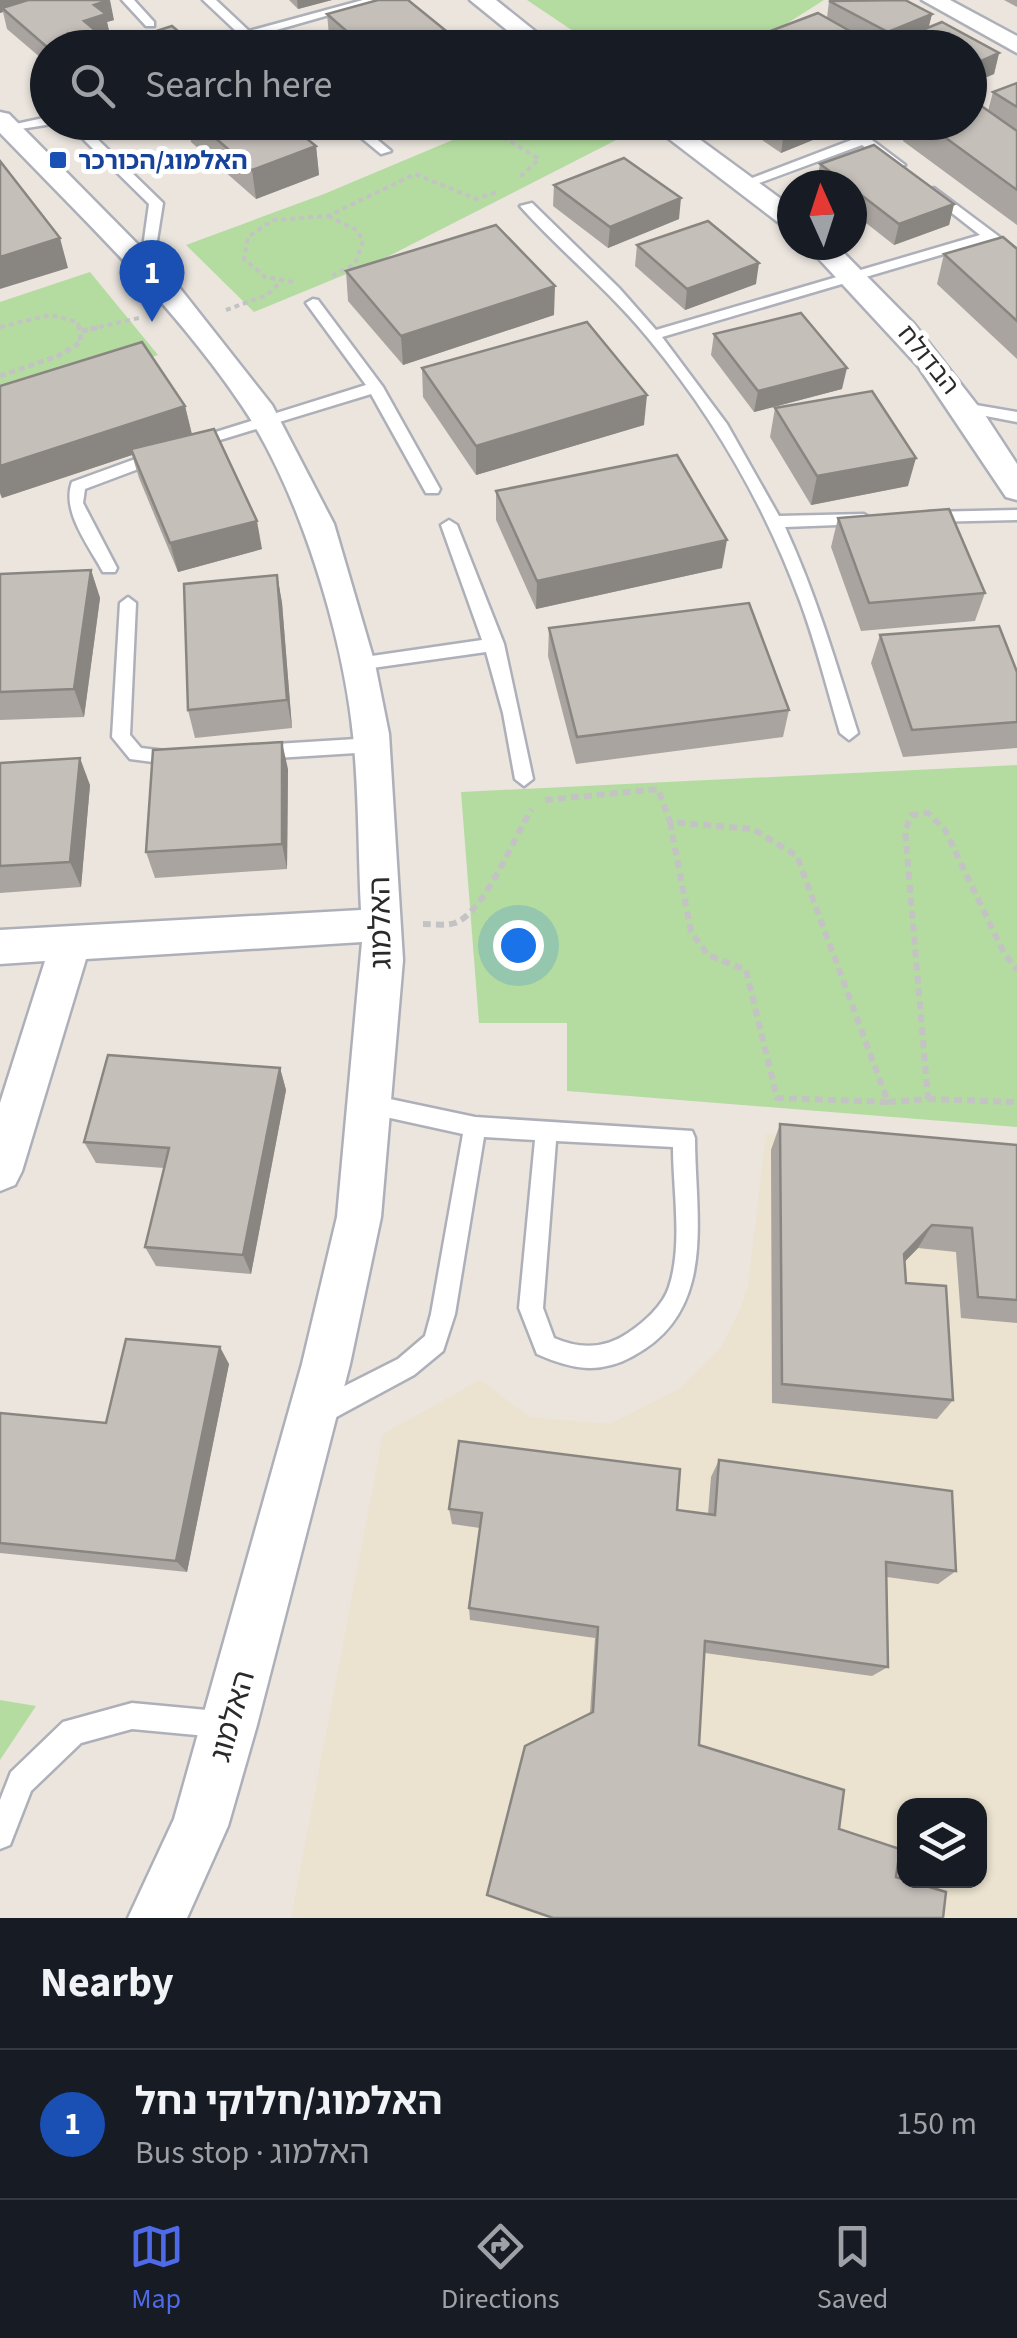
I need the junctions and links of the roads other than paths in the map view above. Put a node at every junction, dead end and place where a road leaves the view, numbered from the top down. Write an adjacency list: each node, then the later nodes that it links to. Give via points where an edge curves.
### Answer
1 (128, 0): 6 (lane)
2 (209, 0): 7 (lane)
3 (376, 0): 8 (lane)
4 (481, 0): 9 (street)
5 (933, 0): 10 (street)
6 (150, 24)
7 (241, 30)
8 (265, 30)
9 (521, 30)
10 (1017, 46)
11 (30, 123): 12 (lane)
12 (2, 125): 27 (street, האלמוג)
13 (92, 140): 27 (lane, via 156,203)
14 (371, 140): 18 (lane)
15 (685, 140): 20 (street)
16 (863, 140): 20 (lane)
17 (867, 140): 19 (lane)
18 (386, 152)
19 (913, 175)
20 (746, 183): 23 (street)
21 (928, 188): 24 (lane)
22 (527, 206): 30 (lane)
23 (777, 208)
24 (991, 236): 25 (lane); 28 (lane)
25 (1017, 257)
26 (836, 260): 28 (street, הבדולח)
27 (147, 269): 34 (street, האלמוג)
28 (855, 277): 30 (lane); 32 (street, הבדולח, via 934,360)
29 (313, 303): 31 (lane)
30 (657, 334): 40 (lane, via 716,414)
31 (376, 388): 34 (lane); 35 (lane)
32 (970, 409): 33 (lane); 36 (street, הבדולח)
33 (1017, 417)
34 (265, 420): 42 (lane, via 78,486 76,504); 45 (street, האלמוג, via 318,524)
35 (432, 489)
36 (1017, 490)
37 (1017, 514): 39 (lane)
38 (887, 518): 40 (lane)
39 (906, 518)
40 (776, 522): 46 (lane)
41 (449, 525): 44 (lane)
42 (110, 568)
43 (128, 603): 49 (lane, via 120,736 136,754)
44 (494, 644): 45 (lane); 50 (lane)
45 (358, 664): 47 (street, האלמוג)
46 (849, 733)
47 (372, 745): 48 (lane); 51 (street, האלמוג)
48 (237, 754)
49 (198, 756)
50 (524, 779)
51 (382, 925): 52 (street); 54 (street, האלמוג)
52 (71, 942): 53 (street); 57 (street)
53 (0, 947)
54 (372, 1105): 55 (lane); 58 (street, האלמוג, via 358,1217)
55 (475, 1127): 56 (lane); 58 (lane, via 435,1343 406,1368)
56 (546, 1132): 56 (lane, via 684,1138 681,1287 668,1312 633,1347 603,1359 564,1356 545,1346 530,1308)
57 (0, 1171)
58 (312, 1416): 59 (street, האלמוג)
59 (230, 1726): 60 (street, האלמוג); 61 (lane, via 132,1716 74,1732 21,1782)
60 (200, 1826): 62 (street, האלמוג); 63 (street, האלמוג)
61 (0, 1835)
62 (158, 1918)
63 (192, 1918)

